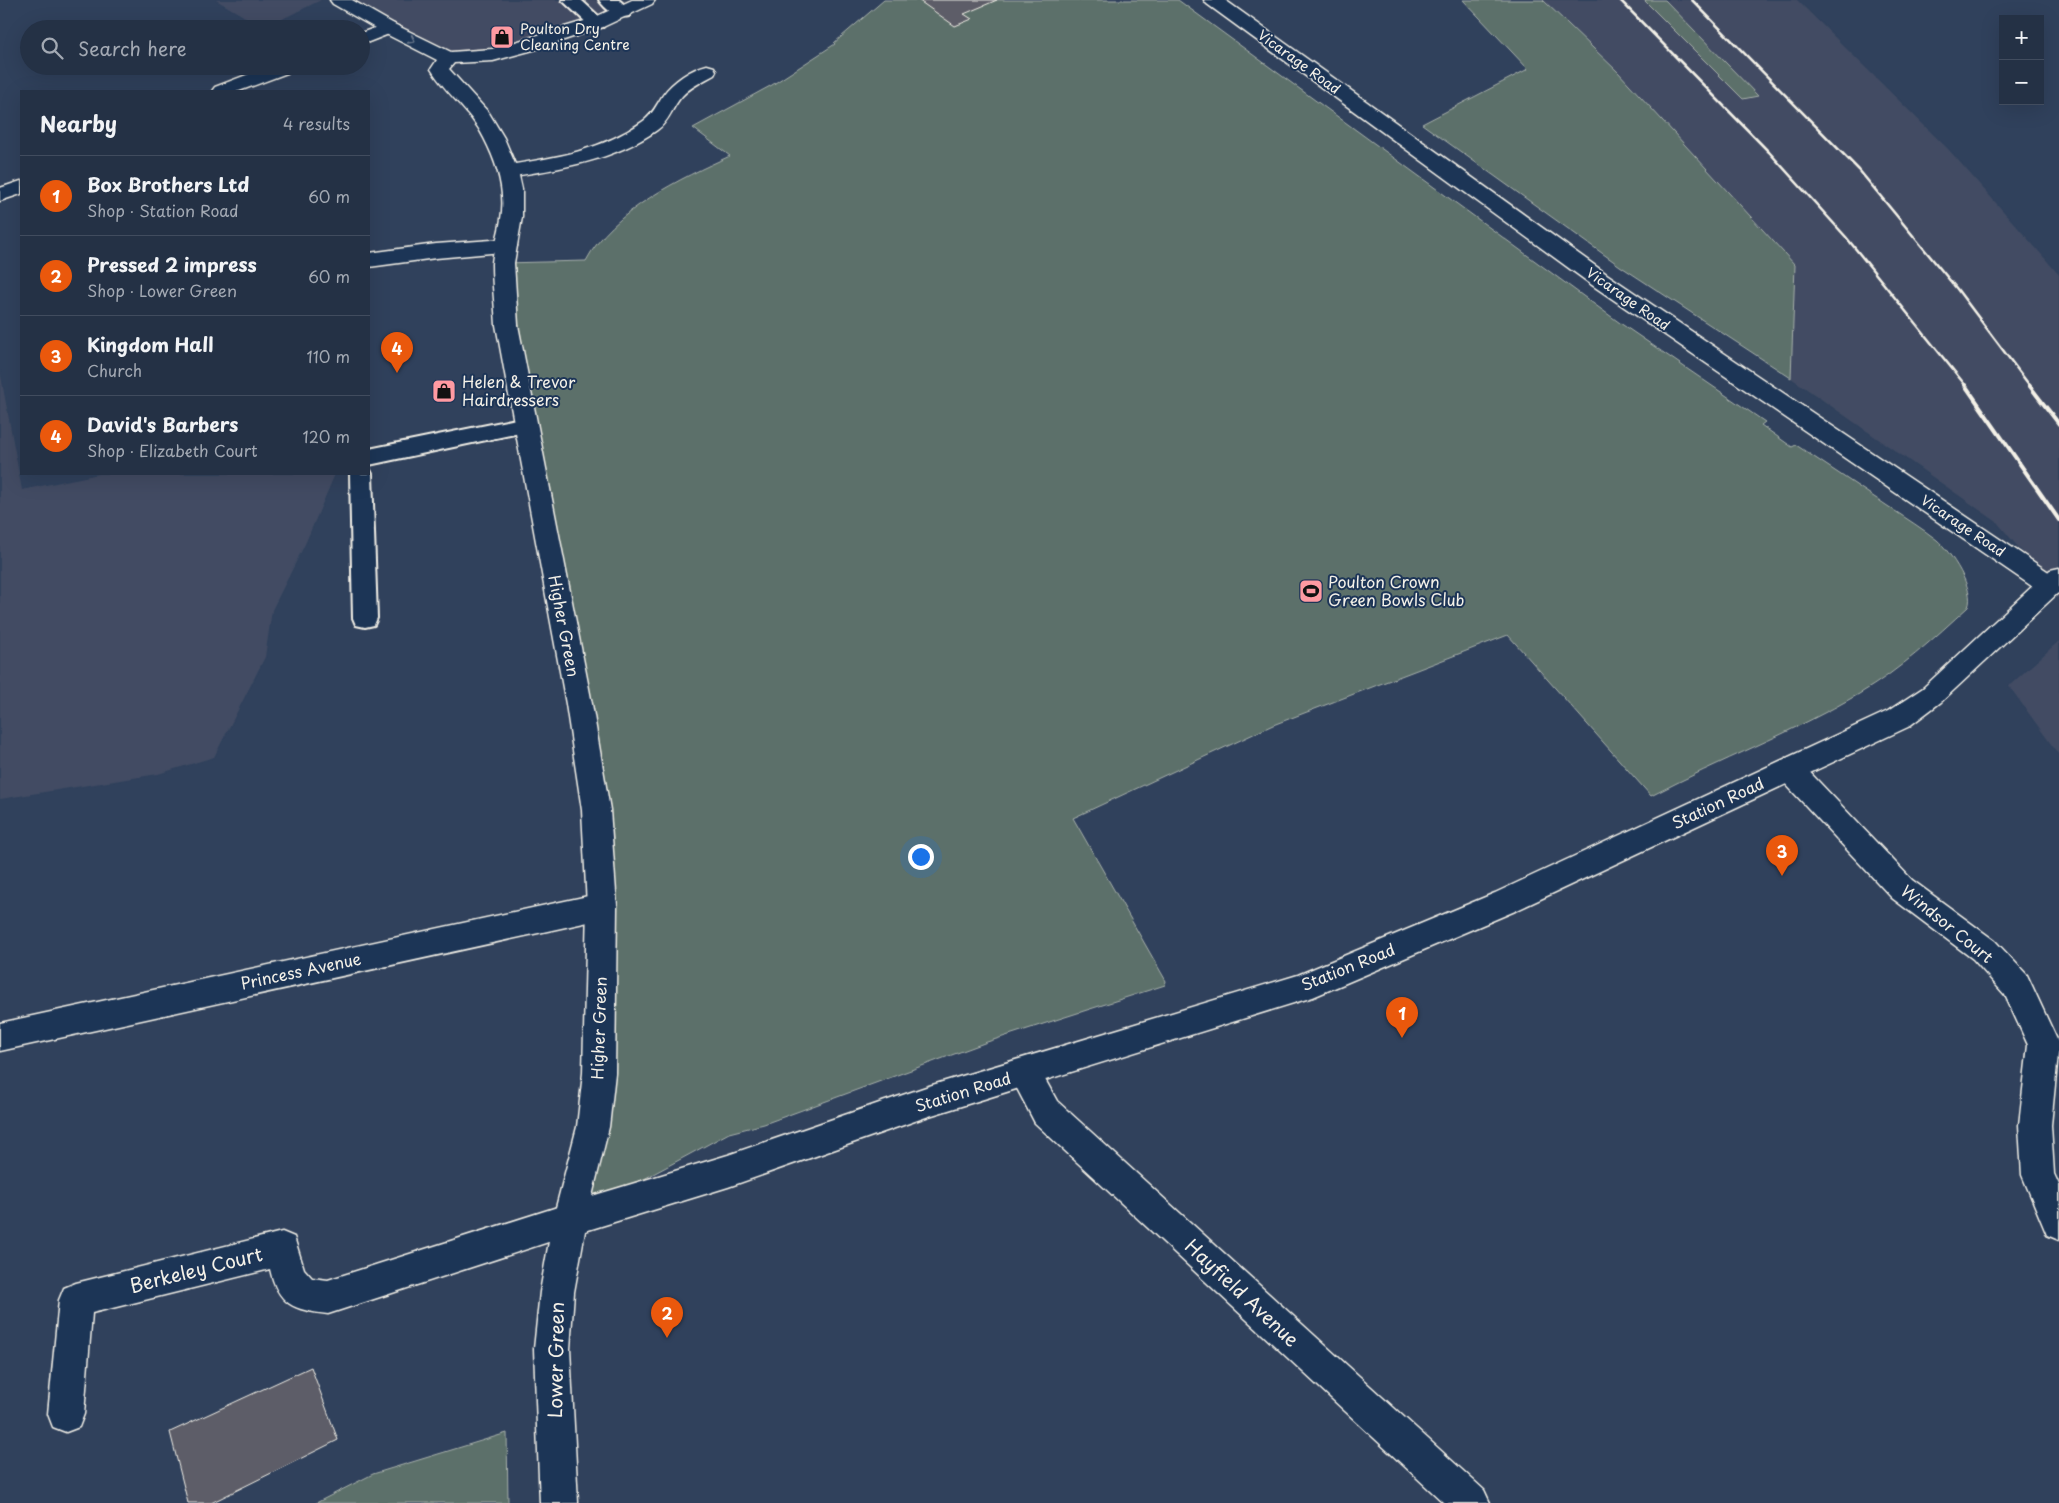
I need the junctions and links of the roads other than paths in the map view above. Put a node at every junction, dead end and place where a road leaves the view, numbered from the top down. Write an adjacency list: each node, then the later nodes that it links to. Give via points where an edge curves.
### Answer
1 (339, 0): 8 (main road)
2 (571, 0): 7 (lane)
3 (608, 0): 6 (lane)
4 (646, 0): 6 (main road)
5 (1213, 0): 22 (main road, Vicarage Road, via 1600,280)
6 (623, 12): 7 (main road)
7 (597, 23): 10 (main road, via 493,55)
8 (388, 28): 9 (main road); 10 (main road, one-way to 10)
9 (370, 36)
10 (448, 58): 14 (main road, Higher Green, via 440,69 446,80 479,113)
11 (707, 71): 14 (main road, via 676,92 651,125 615,144 586,157)
12 (264, 75): 13 (main road)
13 (225, 90)
14 (508, 171): 17 (main road, Higher Green, via 512,218)
15 (20, 187): 16 (main road)
16 (0, 195)
17 (506, 246): 18 (main road); 19 (main road, Higher Green, via 503,286 507,325)
18 (370, 260)
19 (526, 425): 20 (lane); 25 (main road, Higher Green, via 584,733 596,810)
20 (370, 457)
21 (361, 475): 23 (lane)
22 (2055, 581): 24 (main road, Station Road, via 1925,700 1898,719)
23 (365, 618)
24 (1790, 770): 27 (main road, Station Road, via 1504,902 1302,986); 29 (main road, Windsor Court, via 1902,889 1984,950 2016,985 2044,1045 2035,1125 2038,1175)
25 (602, 906): 26 (main road, Princess Avenue); 28 (main road, Higher Green, via 599,1073 593,1126)
26 (0, 1036)
27 (1025, 1073): 28 (main road, Station Road, via 929,1101 728,1171); 32 (main road, Hayfield Avenue, via 1046,1112)
28 (570, 1219): 30 (main road, Berkeley Court, via 328,1297 303,1294 289,1278 282,1249 76,1300); 31 (main road, Lower Green, via 557,1292 552,1349)
29 (2059, 1223)
30 (66, 1414)
31 (559, 1503)
32 (1471, 1503)

